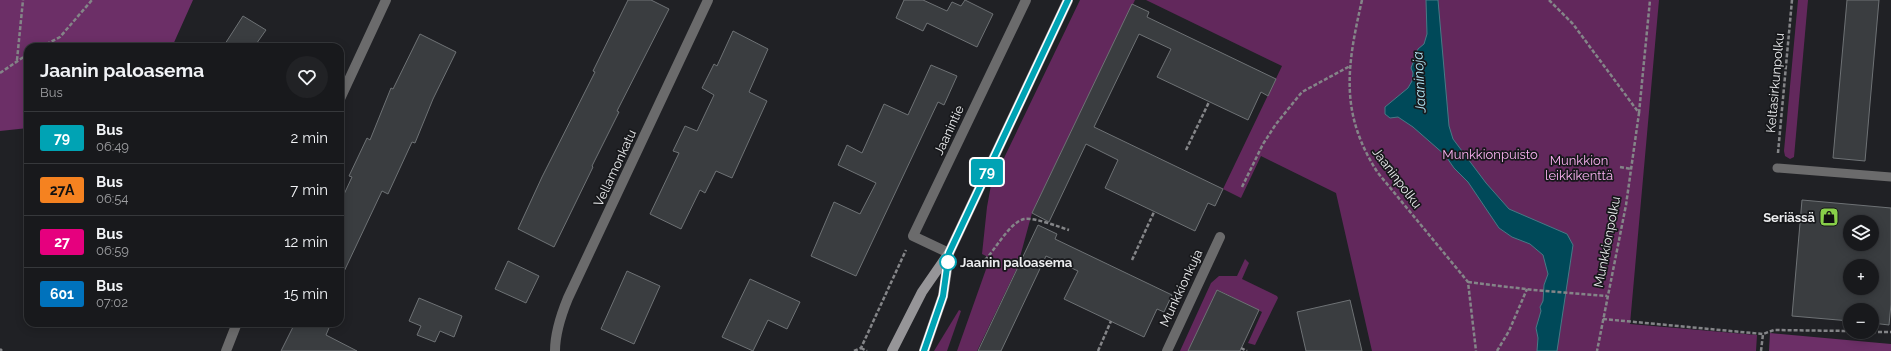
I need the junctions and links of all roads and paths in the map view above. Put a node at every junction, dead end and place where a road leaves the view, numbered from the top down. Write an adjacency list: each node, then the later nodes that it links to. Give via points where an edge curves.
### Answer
1 (23, 0): 13 (path)
2 (92, 0): 11 (path, via 60,37)
3 (386, 0): 16 (street)
4 (708, 0): 45 (street, Vellamonkatu, via 560,316)
5 (1026, 0): 27 (street, Jaanintie)
6 (1068, 0): 29 (main road)
7 (1362, 0): 14 (path, Jaaninpolku)
8 (1549, 0): 18 (path, via 1573,24)
9 (1650, 0): 18 (path, Munkkionpolku)
10 (1792, 0): 22 (path, Keltasirkunpolku)
11 (49, 43)
12 (24, 56): 13 (path)
13 (17, 60): 15 (path)
14 (1350, 66): 24 (path, via 1302,92 1263,144); 32 (path, Jaaninpolku, via 1352,116 1366,154 1378,173)
15 (0, 73)
16 (344, 90)
17 (1209, 102): 19 (path)
18 (1639, 113): 21 (path, Munkkionpolku)
19 (1186, 150)
20 (1620, 167): 21 (path)
21 (1631, 168): 34 (path, Munkkionpolku)
22 (1777, 168): 23 (lane)
23 (1891, 177)
24 (1242, 187)
25 (1154, 212): 31 (path)
26 (1070, 230): 30 (path, via 1023,219 1012,226)
27 (913, 236): 29 (street); 42 (path)
28 (1220, 237): 51 (street, Munkkionkuja)
29 (949, 253): 48 (main road, via 922,292); 49 (main road, via 943,296)
30 (985, 260)
31 (1132, 260)
32 (1468, 282): 33 (path); 53 (path)
33 (1526, 289): 34 (path); 54 (path, via 1509,331)
34 (1607, 296): 35 (path, Munkkionpolku)
35 (1603, 319): 41 (path); 55 (path, Munkkionpolku)
36 (1110, 321): 50 (path)
37 (235, 327): 44 (street)
38 (1843, 331): 41 (path, via 1774,330)
39 (1879, 332): 40 (path)
40 (1891, 332)
41 (1763, 334): 56 (path)
42 (861, 348): 46 (path); 47 (path)
43 (1241, 348): 52 (path)
44 (226, 351)
45 (555, 351)
46 (854, 351)
47 (867, 351)
48 (892, 351)
49 (924, 351)
50 (1098, 351)
51 (1167, 351)
52 (1247, 351)
53 (1476, 351)
54 (1497, 351)
55 (1597, 351)
56 (1762, 351)

